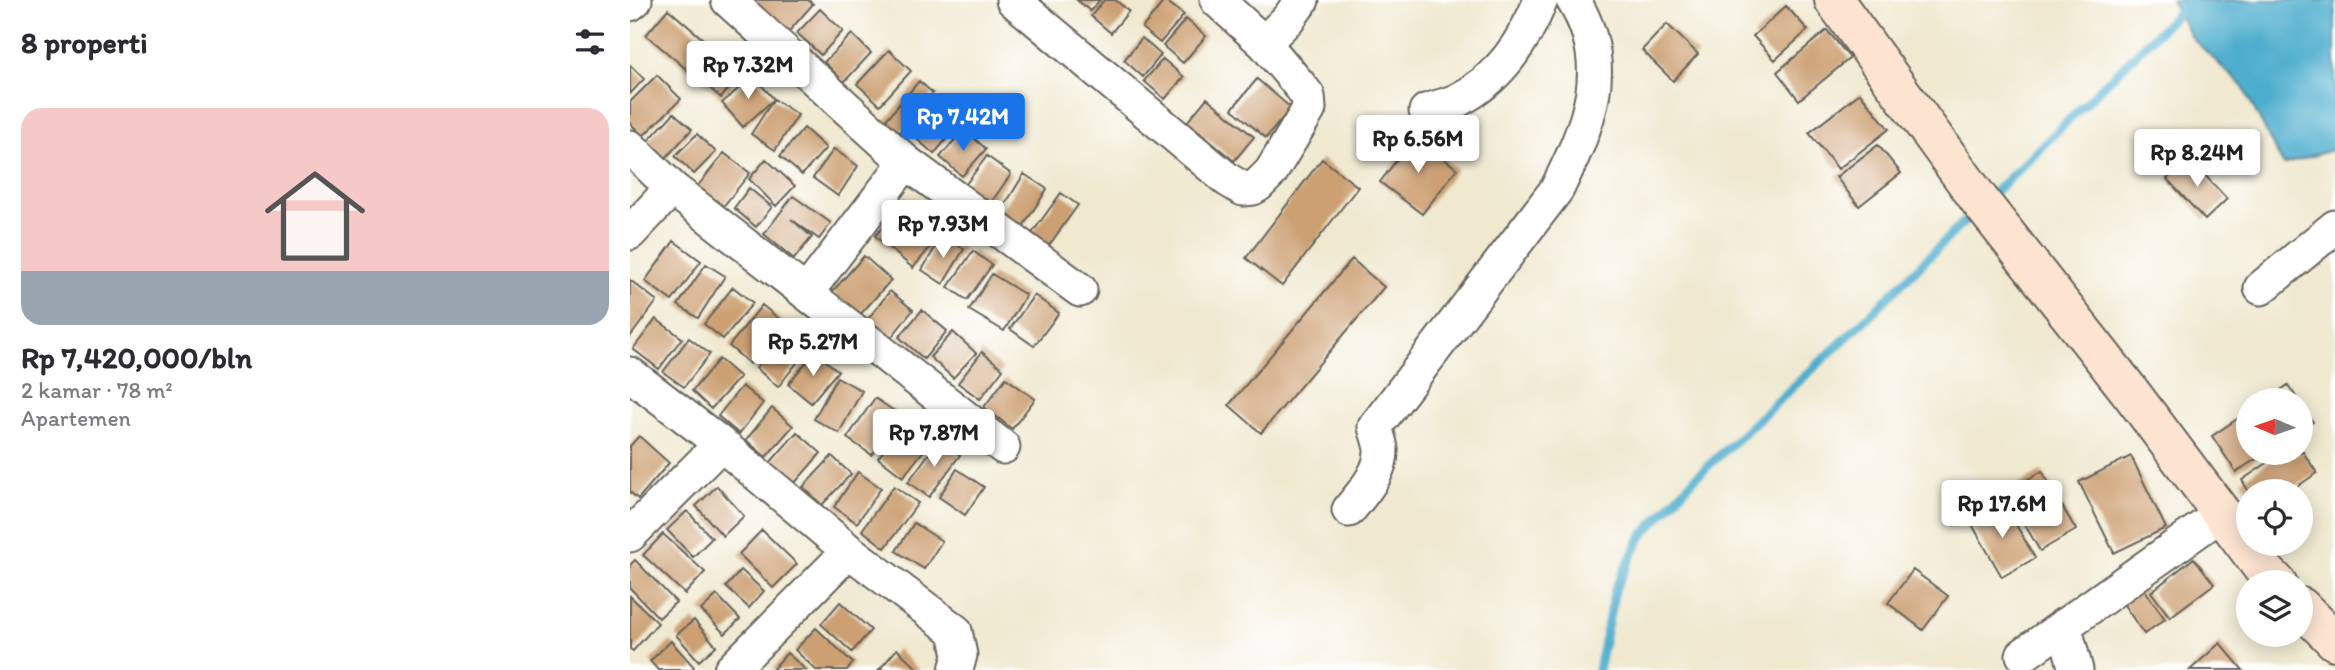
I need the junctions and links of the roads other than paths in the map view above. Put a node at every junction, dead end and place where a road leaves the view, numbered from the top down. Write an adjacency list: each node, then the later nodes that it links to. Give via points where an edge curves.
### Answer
1 (635, 0): 9 (street)
2 (729, 0): 13 (street)
3 (1013, 0): 10 (street, via 1243,189 1253,188 1271,172 1309,108 1308,96)
4 (1217, 0): 10 (street)
5 (1302, 0): 10 (street)
6 (1541, 0): 11 (street, via 1518,48 1497,72 1456,101)
7 (1573, 0): 23 (street, via 1590,36 1595,83 1577,148 1550,200 1375,427 1380,461)
8 (1834, 0): 24 (street, via 1980,201)
9 (630, 4)
10 (1264, 43)
11 (1426, 111)
12 (630, 147): 14 (street)
13 (906, 162): 18 (street); 19 (street)
14 (673, 188): 16 (street); 19 (street)
15 (2335, 227): 17 (street)
16 (630, 233)
17 (2261, 288)
18 (1080, 290)
19 (806, 293): 22 (street)
20 (630, 374): 21 (street)
21 (721, 444): 25 (street); 26 (street)
22 (1003, 447)
23 (1349, 510)
24 (2221, 514): 27 (street); 29 (street)
25 (630, 535)
26 (849, 551): 32 (street); 33 (street, via 955,631 960,655)
27 (2264, 570)
28 (2313, 619): 30 (street)
29 (2064, 625): 31 (street); 34 (street)
30 (2335, 641)
31 (2023, 655)
32 (731, 670)
33 (956, 670)
34 (2076, 670)

